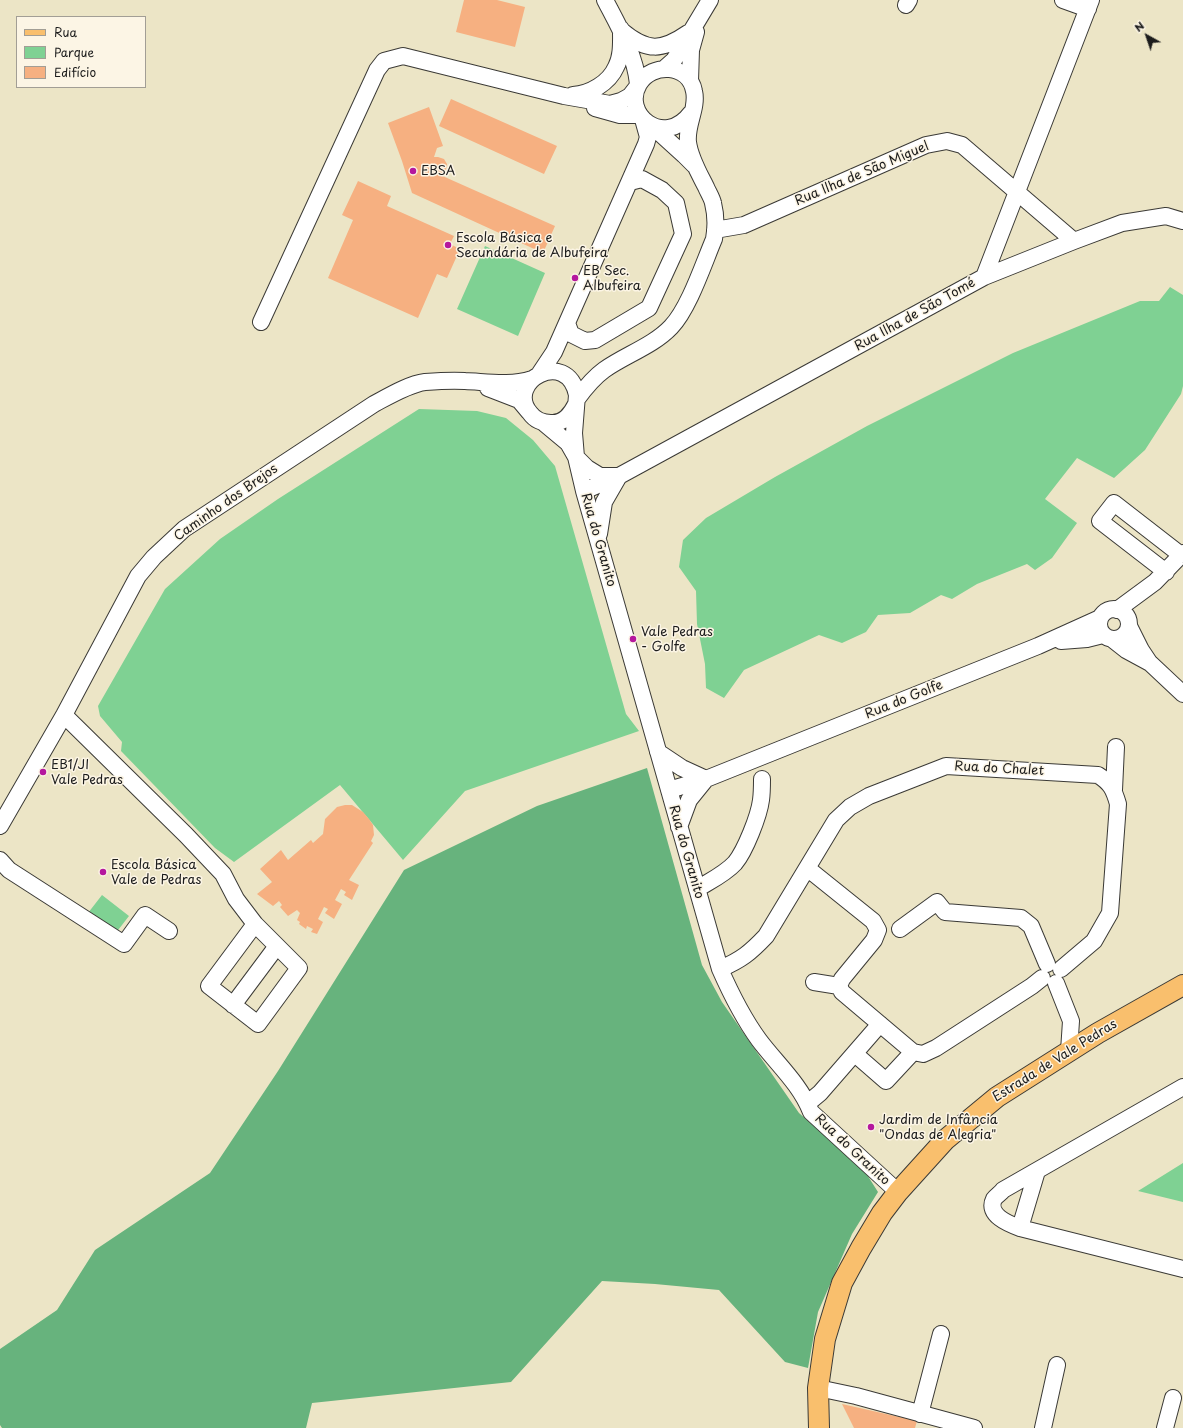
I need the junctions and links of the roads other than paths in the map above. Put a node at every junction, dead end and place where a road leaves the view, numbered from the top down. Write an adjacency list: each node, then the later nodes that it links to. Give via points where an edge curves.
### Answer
1 (605, 0): 6 (street)
2 (710, 0): 5 (street)
3 (1063, 0): 4 (street)
4 (1089, 4): 17 (street, Rua Ilha de São Tomé)
5 (700, 18): 7 (street); 10 (street, via 691,50)
6 (621, 30): 7 (street, via 633,40 647,46 662,47 676,42); 8 (street); 12 (street, via 616,67 607,80 596,89)
7 (690, 32): 9 (street, via 674,60)
8 (628, 44): 9 (street, via 642,59); 11 (street, via 637,71)
9 (660, 69): 10 (street, via 675,70 684,74); 11 (street, via 643,78)
10 (690, 82): 13 (street, via 696,97)
11 (638, 86): 12 (street, via 630,96 610,104); 14 (street, via 636,106)
12 (564, 96): 14 (street, via 585,105); 22 (street, via 403,56 384,61 371,81)
13 (691, 113): 14 (street, via 686,121 669,128 660,128); 15 (street, via 688,142)
14 (645, 120): 15 (street); 16 (street, via 648,137)
15 (696, 168): 19 (street, via 713,203)
16 (630, 182): 23 (street); 23 (street, via 642,179 662,190 676,203 683,234 649,308 595,340 585,341 571,334)
17 (1018, 192): 19 (street, Rua Ilha de São Miguel, via 962,145 947,141 926,145 744,225); 20 (street, Rua Ilha de São Miguel); 21 (street, Rua Ilha de São Tomé)
18 (1183, 221): 20 (street, via 1166,216 1122,223)
19 (715, 230): 24 (street, via 714,240 682,313 671,327 659,338)
20 (1074, 241): 21 (street)
21 (984, 278): 32 (street, Rua Ilha de São Tomé)
22 (261, 322)
23 (567, 323): 25 (street, via 554,352)
24 (604, 370): 26 (street, via 581,376); 28 (street, via 588,384)
25 (536, 376): 26 (street, via 553,371); 27 (street, Caminho dos Brejos, via 522,382 510,383); 29 (street, via 527,386 524,398)
26 (567, 376): 28 (street, via 576,389)
27 (463, 381): 29 (street, Caminho dos Brejos, via 499,391 519,400); 43 (street, Caminho dos Brejos, via 423,382 374,404 184,530 154,557 138,576)
28 (577, 402): 30 (street, via 570,415 562,421); 31 (street, Rua do Granito, via 574,433)
29 (528, 412): 30 (street)
30 (544, 423): 31 (street, Rua do Granito, via 568,443)
31 (576, 457): 32 (street, via 600,476); 33 (street, Rua do Granito)
32 (619, 476): 33 (street, Rua Ilha de São Tomé); 34 (street, via 604,502)
33 (584, 491): 34 (street, Rua do Granito)
34 (598, 539): 45 (street, Rua do Granito)
35 (1182, 554): 36 (street); 36 (street, via 1114,503 1100,521)
36 (1160, 577): 38 (street)
37 (1100, 618): 38 (street, Rua do Golfe, via 1107,611); 39 (street, via 1099,627); 40 (street, Rua do Golfe)
38 (1125, 618): 39 (street, via 1125,634 1122,637); 41 (street)
39 (1108, 637): 40 (street, via 1067,640); 41 (street)
40 (1038, 646): 46 (street, Rua do Golfe)
41 (1150, 663): 42 (street)
42 (1183, 694)
43 (64, 715): 50 (street, Caminho dos Brejos); 55 (street, via 222,874)
44 (1116, 746): 49 (street)
45 (658, 752): 46 (street, via 682,768); 48 (street, Rua do Granito)
46 (706, 778): 48 (street, Rua do Golfe); 51 (street, via 689,800)
47 (762, 779): 54 (street, via 758,812 742,852 735,863)
48 (669, 790): 51 (street, Rua do Granito)
49 (1114, 790): 53 (street, Rua do Chalet, via 1107,780 1098,775 946,766 869,796 850,807 836,820); 60 (street, via 1118,804 1110,913 1094,941)
50 (0, 826)
51 (679, 827): 54 (street, Rua do Granito)
52 (0, 860): 57 (street, via 9,870 124,944 145,915)
53 (807, 868): 59 (street, Rua do Chalet, via 766,936 739,961); 63 (street, via 873,921 878,930 874,940 842,978)
54 (697, 889): 59 (street, Rua do Granito)
55 (252, 920): 58 (street); 64 (street, via 208,986)
56 (900, 929): 60 (street, via 937,902 945,912 1021,918 1031,926)
57 (169, 931)
58 (277, 946): 64 (street); 64 (street, via 299,968 258,1024)
59 (720, 969): 72 (street, Rua do Granito, via 741,1013)
60 (1052, 974): 65 (street); 69 (street, via 936,1048)
61 (814, 982): 63 (street)
62 (1183, 985): 67 (main road, Estrada de Vale Pedras)
63 (839, 986): 66 (street, via 842,992)
64 (233, 1005)
65 (1071, 1021): 67 (street); 68 (street)
66 (880, 1024): 69 (street); 70 (street)
67 (1098, 1033): 68 (main road, Estrada de Vale Pedras)
68 (1069, 1051): 74 (main road, Estrada de Vale Pedras, via 997,1096 945,1140)
69 (918, 1053): 70 (street, via 886,1081)
70 (855, 1054): 72 (street)
71 (1183, 1087): 73 (street)
72 (808, 1103): 74 (street, Rua do Granito, via 811,1112)
73 (1037, 1171): 75 (street); 75 (street, via 1003,1190 994,1200 993,1208 997,1216)
74 (898, 1192): 79 (main road, Estrada de Vale Pedras, via 882,1213 842,1283 825,1339)
75 (1020, 1228): 76 (street)
76 (1183, 1270)
77 (941, 1334): 81 (street)
78 (1057, 1365): 84 (street)
79 (818, 1388): 81 (street, via 856,1396); 82 (main road, Estrada de Vale Pedras)
80 (1174, 1398): 85 (street)
81 (924, 1419): 83 (street)
82 (819, 1428)
83 (974, 1428)
84 (1043, 1428)
85 (1164, 1428)

